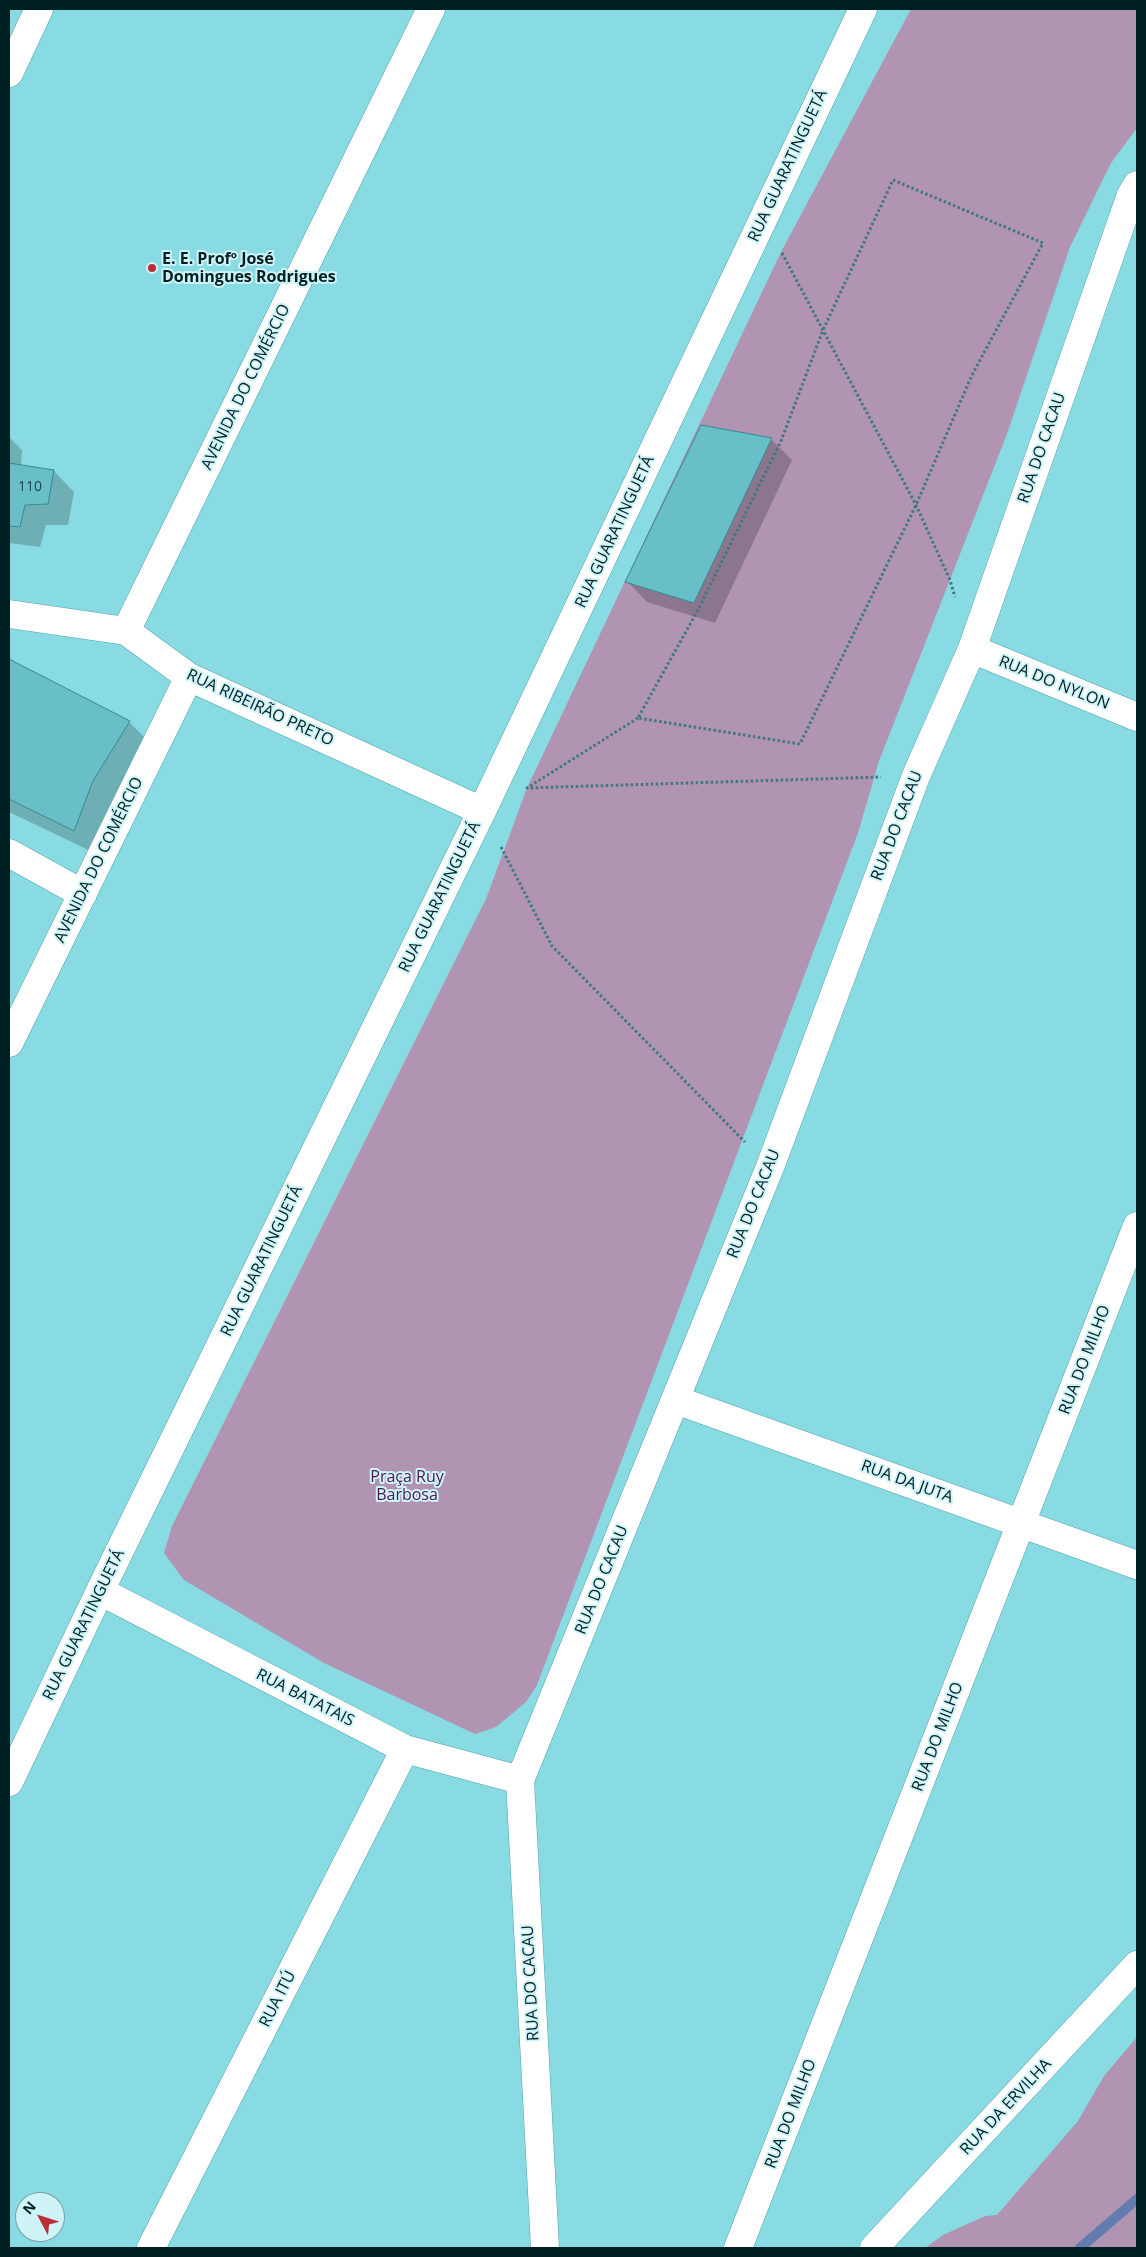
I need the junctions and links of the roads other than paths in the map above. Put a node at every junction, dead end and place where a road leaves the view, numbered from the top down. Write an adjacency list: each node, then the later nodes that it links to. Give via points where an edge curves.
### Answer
1 (39, 9): 4 (street)
2 (431, 9): 7 (street, AVENIDA DO COMÉRCIO)
3 (863, 9): 11 (street, RUA GUARATINGUETÁ)
4 (9, 72)
5 (1137, 184): 8 (street, RUA DO CACAU, via 1130,195)
6 (9, 614): 7 (street, RUA RIBEIRÃO PRETO)
7 (126, 630): 9 (street, RUA RIBEIRÃO PRETO)
8 (972, 649): 10 (street, RUA DO NYLON); 16 (street, RUA DO CACAU, via 916,776 770,1167)
9 (189, 677): 11 (street, RUA RIBEIRÃO PRETO); 13 (street, AVENIDA DO COMÉRCIO)
10 (1137, 717)
11 (482, 811): 19 (street, RUA GUARATINGUETÁ)
12 (9, 853): 13 (street)
13 (83, 894): 14 (street, AVENIDA DO COMÉRCIO)
14 (9, 1043)
15 (1137, 1226): 17 (street, RUA DO MILHO)
16 (676, 1400): 17 (street, RUA DA JUTA); 22 (street, RUA DO CACAU)
17 (1022, 1523): 18 (street, RUA DA JUTA); 27 (street, RUA DO MILHO)
18 (1137, 1565)
19 (100, 1591): 20 (street, RUA GUARATINGUETÁ); 21 (street, RUA BATATAIS)
20 (18, 1740): 23 (street, RUA GUARATINGUETÁ)
21 (405, 1749): 22 (street, RUA BATATAIS); 25 (street, RUA ITÚ)
22 (520, 1780): 26 (street, RUA DO CACAU)
23 (9, 1782)
24 (1137, 1965): 28 (street, RUA DA ERVILHA)
25 (151, 2248)
26 (545, 2248)
27 (738, 2248)
28 (874, 2248)

